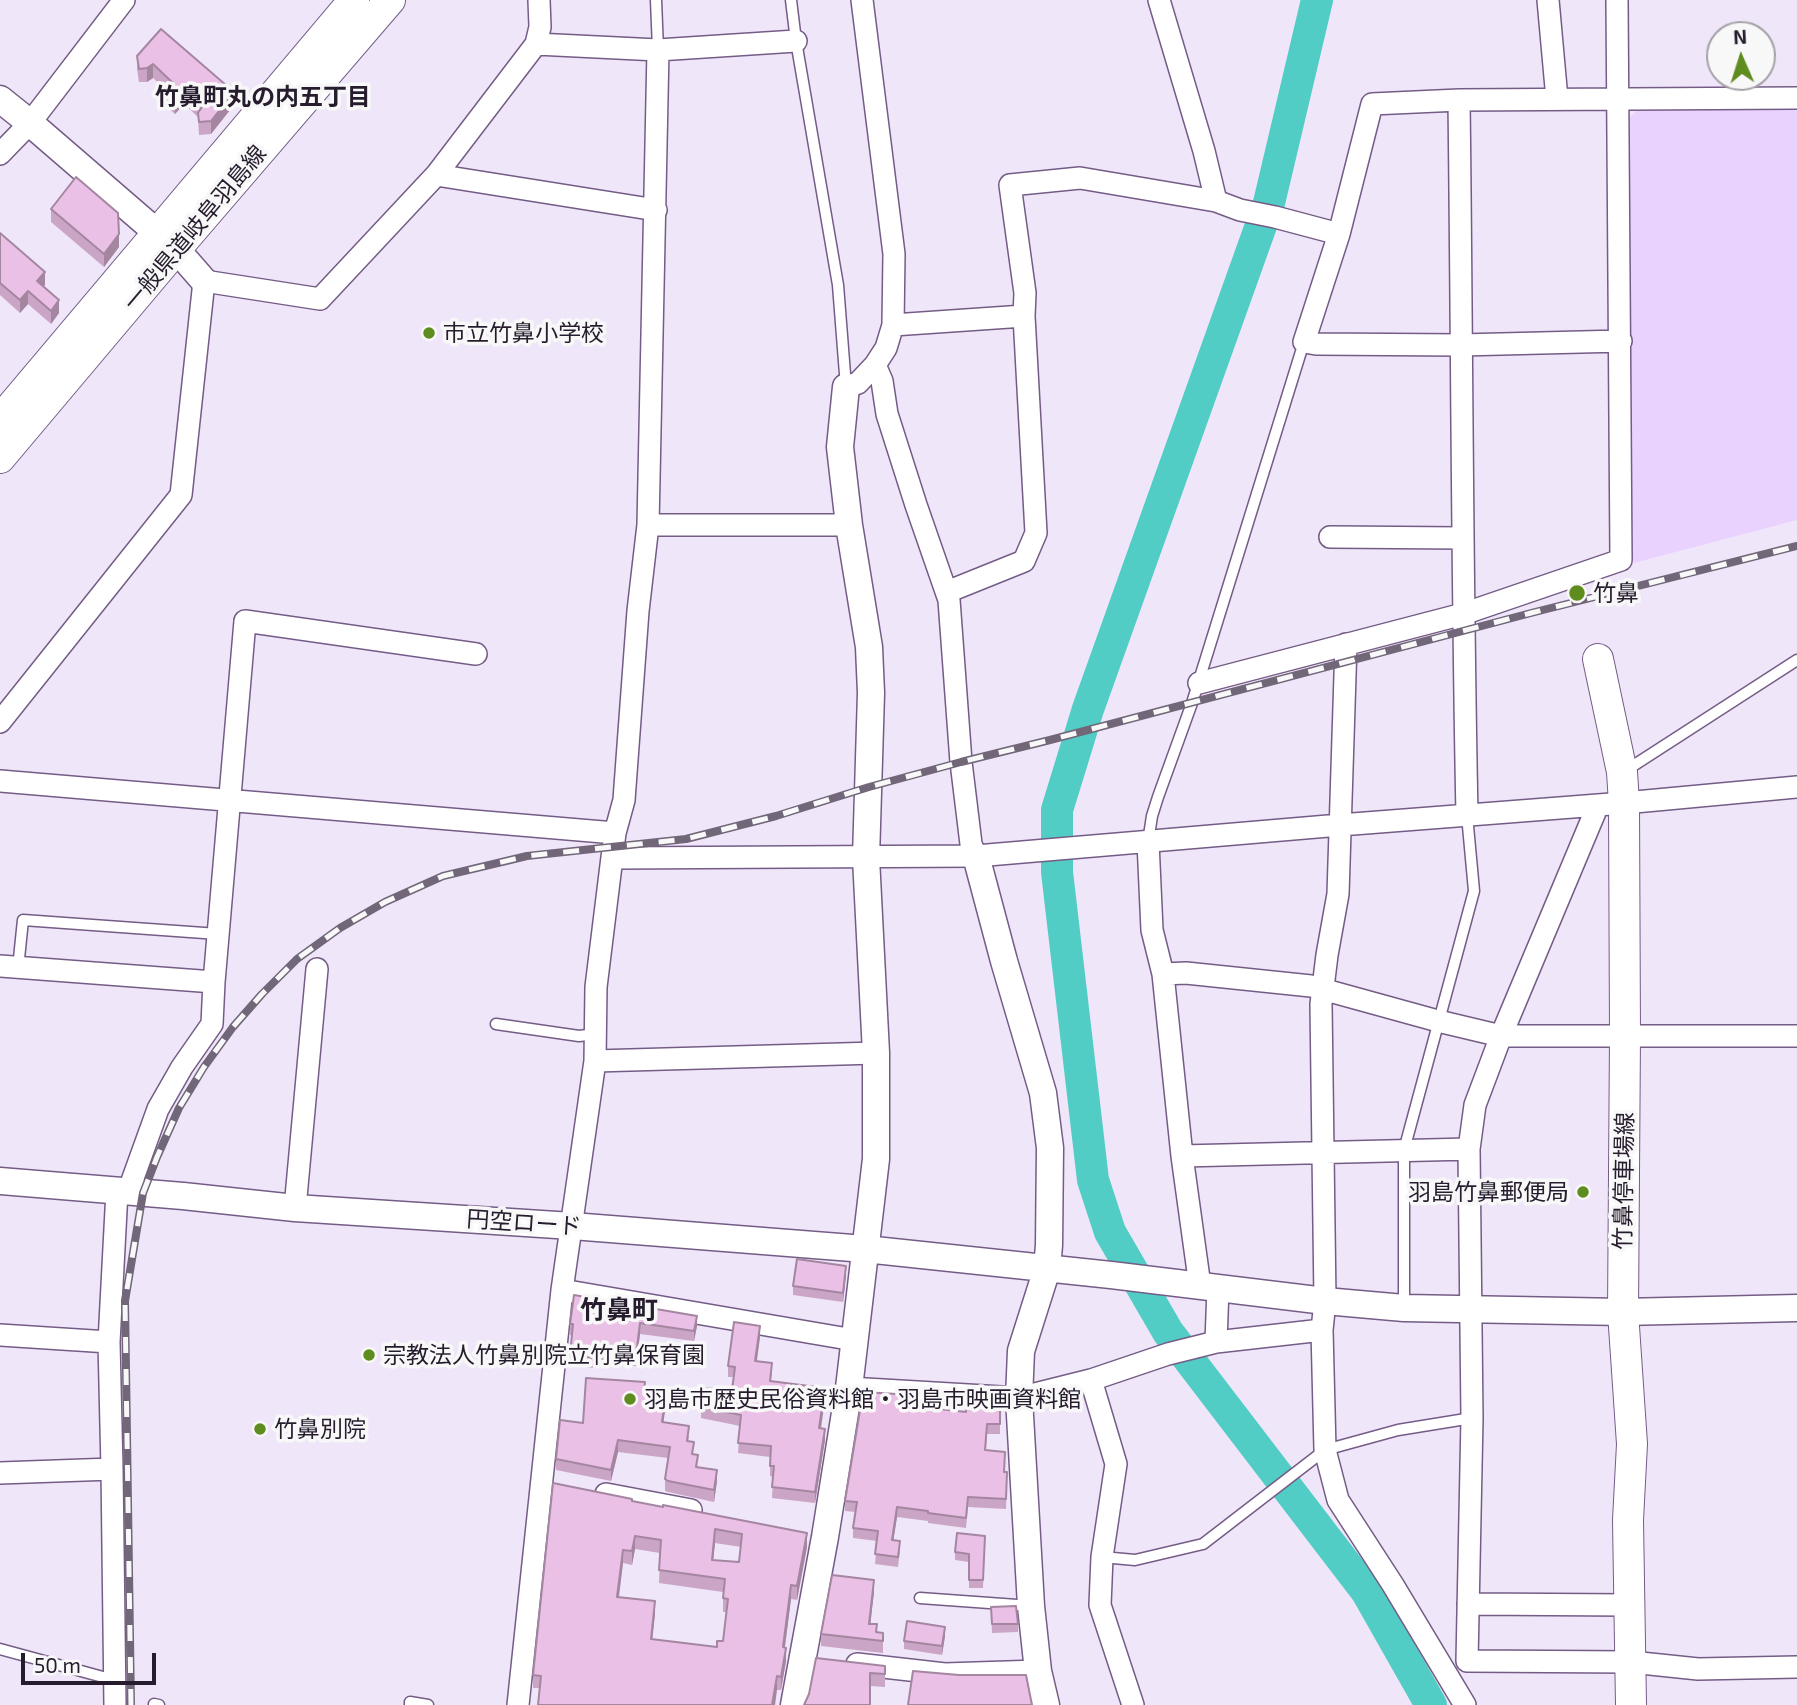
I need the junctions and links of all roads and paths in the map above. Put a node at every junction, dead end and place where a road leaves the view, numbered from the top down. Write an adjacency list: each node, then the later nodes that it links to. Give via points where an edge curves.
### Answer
1 (124, 0): 19 (street)
2 (354, 0): 25 (main road, 一般県道岐阜羽島線)
3 (390, 0): 25 (main road, 一般県道岐阜羽島線)
4 (539, 0): 12 (street)
5 (656, 0): 13 (lane)
6 (792, 0): 11 (lane)
7 (862, 0): 28 (street, via 894,254)
8 (1159, 0): 22 (street)
9 (1548, 0): 16 (street)
10 (1617, 0): 18 (street)
11 (796, 41): 13 (street); 33 (lane, via 838,285)
12 (536, 44): 13 (street); 21 (street)
13 (658, 50): 23 (street)
14 (1797, 98): 18 (street)
15 (0, 99): 19 (street)
16 (1557, 99): 17 (street); 18 (street)
17 (1459, 100): 24 (street, via 1372,104); 31 (street)
18 (1619, 100): 29 (street)
19 (30, 123): 20 (street); 25 (street)
20 (0, 154)
21 (436, 175): 23 (street); 26 (street, via 320,299)
22 (1216, 201): 24 (street); 27 (street, via 1080,178 1010,185 1026,293)
23 (656, 210): 36 (street)
24 (1339, 234): 30 (street)
25 (167, 241): 26 (street); 34 (main road, 一般県道岐阜羽島線); 35 (main road, 一般県道岐阜羽島線)
26 (204, 281): 47 (street, via 181,495)
27 (1024, 316): 28 (street); 40 (street, via 1036,533 1024,561)
28 (893, 325): 32 (street)
29 (1621, 341): 31 (street); 41 (street, via 1621,561)
30 (1304, 342): 31 (street); 46 (lane)
31 (1461, 345): 39 (street)
32 (875, 365): 33 (street, via 858,383); 40 (street)
33 (846, 387): 37 (street, via 840,447)
34 (0, 420)
35 (0, 458)
36 (649, 525): 37 (street); 55 (street, via 624,800)
37 (849, 525): 59 (street, via 869,647)
38 (1330, 537): 39 (street)
39 (1463, 538): 41 (street)
40 (947, 592): 57 (street, via 961,762)
41 (1462, 614): 42 (street); 53 (street)
42 (1346, 644): 46 (street); 54 (street)
43 (476, 654): 51 (street, via 245,621)
44 (1598, 659): 48 (main road, 竹鼻停車場線)
45 (1797, 660): 48 (lane)
46 (1199, 682): 56 (lane, via 1157,797)
47 (0, 722)
48 (1622, 772): 52 (main road, 竹鼻停車場線)
49 (0, 781): 51 (street)
50 (1797, 787): 52 (street)
51 (229, 800): 55 (street); 60 (street)
52 (1611, 804): 53 (street); 69 (street); 70 (main road, 竹鼻停車場線)
53 (1467, 815): 54 (street); 66 (lane, via 1474,891)
54 (1340, 825): 56 (street); 65 (street, via 1338,894)
55 (615, 833): 58 (street)
56 (1148, 842): 57 (street); 63 (street, via 1153,930)
57 (976, 856): 59 (street); 83 (street, via 1044,1093 1050,1148)
58 (613, 858): 59 (street); 68 (street, via 596,987)
59 (866, 858): 72 (street)
60 (218, 934): 61 (lane, via 23,920); 64 (street)
61 (9, 967): 64 (street)
62 (317, 969): 80 (street)
63 (1163, 974): 65 (street); 77 (street)
64 (214, 982): 79 (street, via 212,1024 158,1109)
65 (1321, 990): 66 (street); 76 (street)
66 (1438, 1021): 69 (street); 75 (lane)
67 (496, 1024): 68 (lane, via 579,1036)
68 (596, 1034): 73 (street)
69 (1501, 1036): 70 (street); 74 (street, via 1475,1105)
70 (1625, 1036): 71 (street); 90 (main road, 竹鼻停車場線)
71 (1797, 1036)
72 (876, 1053): 73 (street); 82 (street, via 876,1158)
73 (595, 1060): 81 (street)
74 (1469, 1149): 75 (street); 89 (street)
75 (1404, 1150): 76 (street); 87 (lane)
76 (1323, 1152): 77 (street); 86 (street)
77 (1182, 1156): 84 (street)
78 (0, 1181): 79 (street, 円空ロード)
79 (122, 1191): 80 (street, 円空ロード); 94 (street)
80 (295, 1208): 81 (street, 円空ロード)
81 (572, 1226): 82 (street, 円空ロード); 85 (street)
82 (865, 1250): 83 (street, 円空ロード); 93 (street)
83 (1046, 1269): 84 (street, 円空ロード); 98 (street, via 1021,1351)
84 (1209, 1287): 86 (street, 円空ロード); 95 (street)
85 (562, 1290): 93 (street); 121 (street, via 549,1482)
86 (1325, 1301): 87 (street, 円空ロード); 91 (street)
87 (1404, 1308): 89 (street, 円空ロード)
88 (1797, 1308): 90 (street, 円空ロード)
89 (1471, 1310): 90 (street, 円空ロード); 99 (street)
90 (1623, 1312): 108 (main road, 竹鼻停車場線, via 1632,1444)
91 (1322, 1330): 95 (street); 100 (street)
92 (0, 1335): 94 (street)
93 (854, 1340): 97 (street)
94 (109, 1342): 101 (street)
95 (1207, 1344): 96 (street)
96 (1091, 1380): 98 (street); 105 (street, via 1116,1464)
97 (849, 1388): 98 (street); 111 (street, via 819,1536)
98 (1019, 1398): 109 (street)
99 (1472, 1418): 100 (lane, via 1398,1430); 107 (street)
100 (1325, 1450): 105 (lane, via 1203,1544 1135,1560); 117 (street, via 1338,1500)
101 (112, 1469): 102 (street); 116 (street)
102 (0, 1473)
103 (582, 1489): 104 (street)
104 (704, 1513)
105 (1102, 1557): 124 (street, via 1100,1605)
106 (920, 1598): 109 (lane)
107 (1468, 1604): 108 (street); 112 (street)
108 (1630, 1605): 113 (main road, 竹鼻停車場線)
109 (1031, 1606): 115 (street)
110 (0, 1649): 116 (lane)
111 (825, 1660): 115 (street, via 945,1675); 122 (street)
112 (1467, 1661): 113 (street); 117 (street)
113 (1631, 1662): 114 (street, via 1698,1669); 125 (main road, 竹鼻停車場線)
114 (1797, 1667)
115 (1038, 1671): 123 (street)
116 (114, 1680): 118 (street)
117 (1463, 1699)
118 (114, 1705)
119 (410, 1705): 120 (lane)
120 (428, 1705)
121 (518, 1705)
122 (794, 1705)
123 (1046, 1705)
124 (1133, 1705)
125 (1631, 1705)

